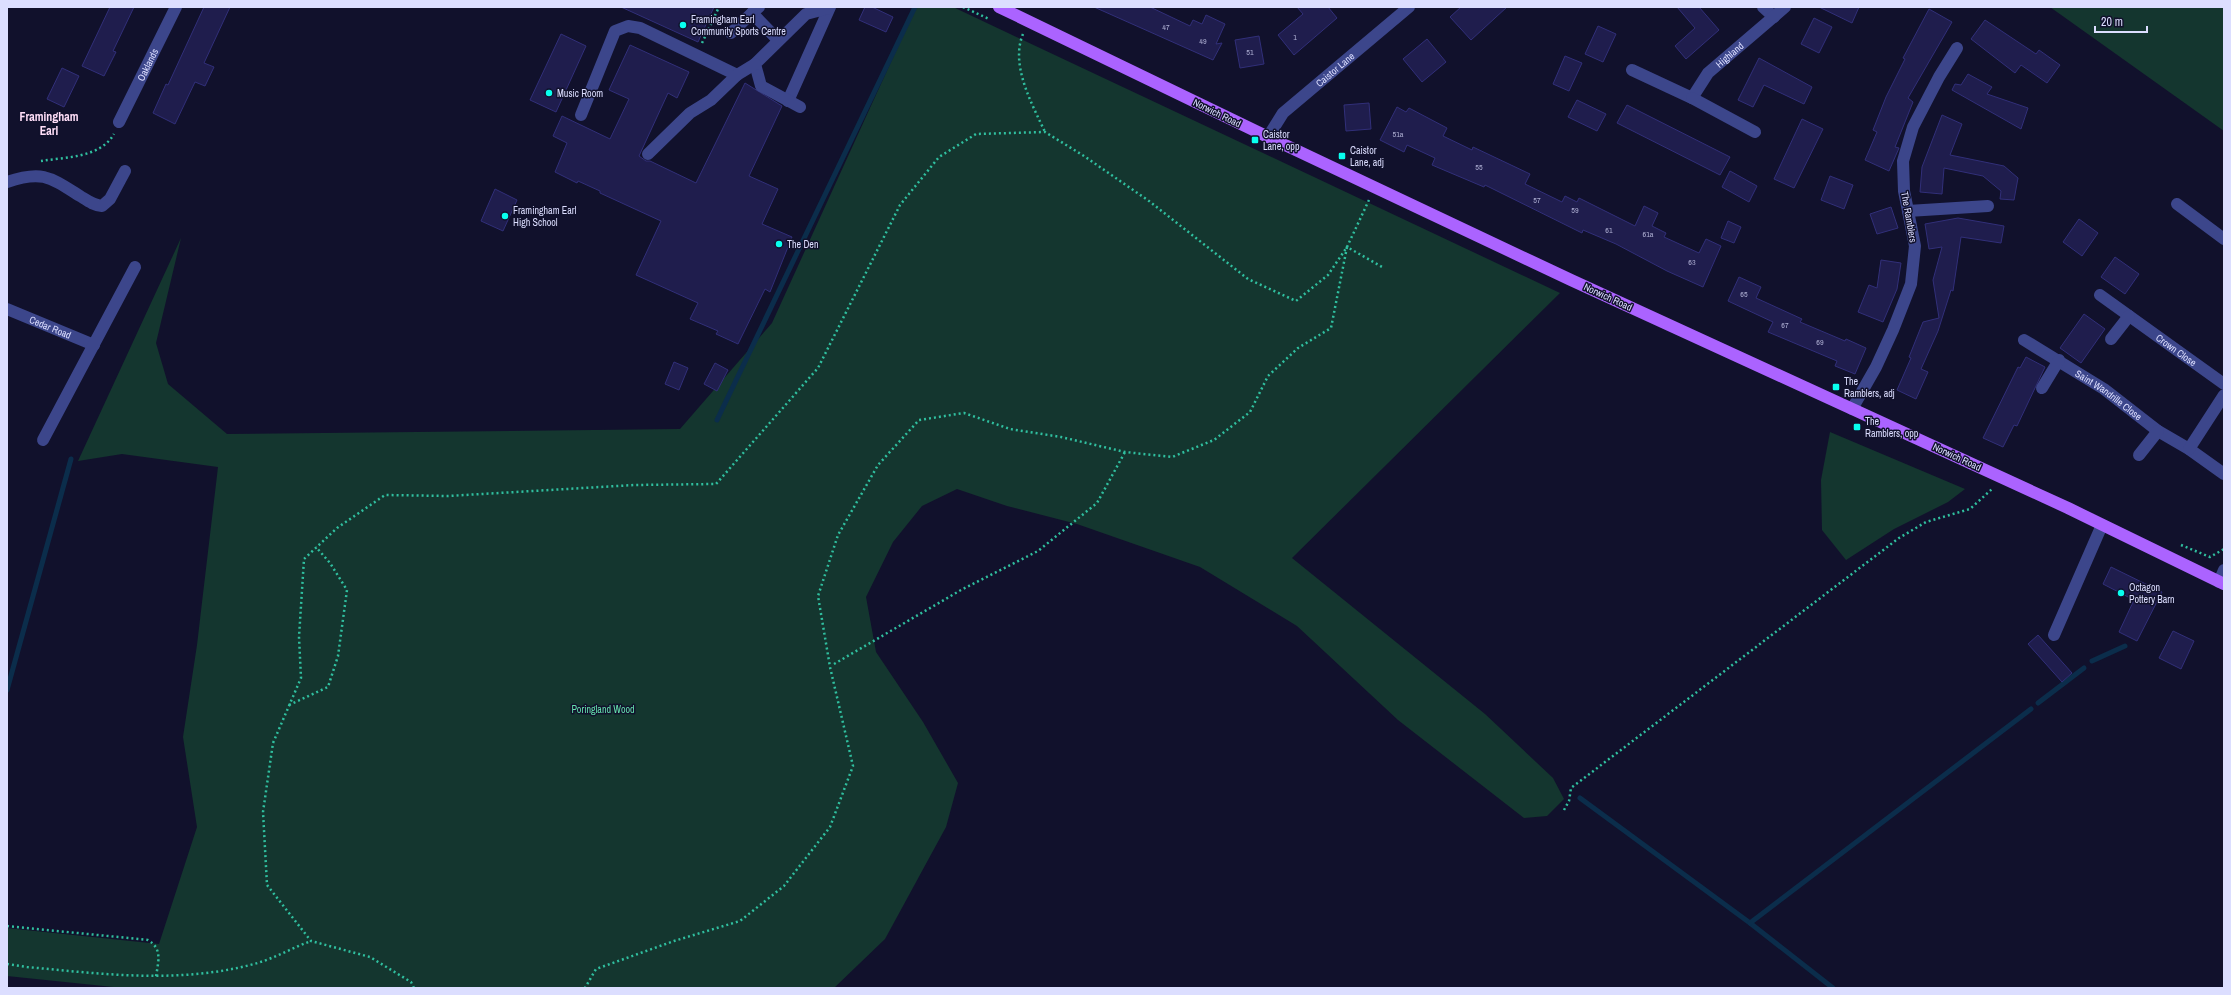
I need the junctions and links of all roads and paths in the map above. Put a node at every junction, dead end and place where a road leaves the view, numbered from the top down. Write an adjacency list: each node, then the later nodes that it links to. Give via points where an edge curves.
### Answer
1 (176, 7): 22 (street, Oaklands)
2 (719, 7): 14 (path)
3 (830, 7): 12 (street, via 806,14); 19 (street)
4 (999, 7): 10 (main road, Norwich Road)
5 (1409, 7): 25 (street, Caistor Lane, via 1284,113)
6 (1763, 7): 9 (street)
7 (1785, 7): 9 (street, Highland)
8 (756, 10): 11 (street); 12 (street)
9 (1774, 17): 18 (street, Highland, via 1708,73)
10 (1029, 21): 23 (path, via 1019,44 1022,81); 25 (main road, Norwich Road)
11 (731, 33)
12 (778, 40): 15 (street)
13 (1957, 48): 33 (street, The Ramblers, via 1913,127 1903,160 1904,191)
14 (696, 55): 17 (street); 21 (street, via 640,28 628,26 615,31)
15 (755, 64): 17 (street); 19 (street, via 761,86)
16 (1632, 70): 18 (street)
17 (737, 75): 26 (street, via 711,100 690,113)
18 (1692, 98): 24 (street)
19 (788, 101): 20 (street)
20 (800, 107)
21 (581, 115)
22 (119, 122): 27 (path, via 109,142 98,150)
23 (1045, 132): 35 (path, via 1149,201 1248,279 1296,301 1328,275); 57 (path, via 976,134 939,157 900,205 818,368 716,484 634,485 448,496 385,495 337,528)
24 (1755, 132)
25 (1268, 137): 30 (main road, Norwich Road)
26 (648, 154)
27 (38, 161)
28 (125, 171): 29 (street, via 110,199 102,206 94,205 56,180 44,176 28,175)
29 (10, 181)
30 (1375, 186): 35 (path); 48 (main road, Norwich Road, via 1571,280)
31 (2177, 204): 34 (street)
32 (1988, 206): 33 (street)
33 (1908, 211): 48 (street, The Ramblers, via 1915,246 1911,284 1882,355)
34 (2224, 239)
35 (1347, 247): 37 (path); 52 (path, via 1331,328 1298,348 1268,376 1250,412 1214,440 1172,457)
36 (135, 268): 43 (street)
37 (1384, 268)
38 (2100, 295): 40 (street, Crown Close)
39 (7, 309): 43 (street, Cedar Road)
40 (2129, 316): 41 (street); 45 (street, Crown Close)
41 (2111, 338)
42 (2024, 340): 44 (street, Saint Wandrille Close)
43 (94, 345): 50 (street)
44 (2059, 360): 46 (street); 49 (street, Saint Wandrille Close, via 2104,389)
45 (2224, 384)
46 (2042, 388)
47 (2224, 395): 51 (street)
48 (1852, 409): 55 (main road, Norwich Road)
49 (2158, 431): 51 (street, Saint Wandrille Close); 53 (street)
50 (43, 440)
51 (2189, 449): 54 (street, Saint Wandrille Close)
52 (1125, 452): 61 (path, via 1097,503 1038,551 961,590); 69 (path, via 1061,437 1010,429 964,413 919,420 878,465 867,484 838,535 818,596 830,667 853,766 830,827 784,886 740,921 596,969)
53 (2139, 455)
54 (2224, 474)
55 (1999, 477): 56 (main road, Norwich Road); 63 (path, via 1989,493 1970,509 1926,522 1899,538 1571,788 1569,801)
56 (2102, 525): 59 (main road, Norwich Road); 60 (street)
57 (316, 547): 62 (path, via 304,559 299,637 301,678); 62 (path, via 347,590 338,656 328,687)
58 (2224, 570): 59 (street)
59 (2222, 583)
60 (2054, 635)
61 (834, 664)
62 (289, 705): 65 (path, via 273,743 263,812 267,885)
63 (1564, 810)
64 (7, 926): 67 (path, via 148,940 156,945 159,952)
65 (310, 941): 67 (path, via 256,964 216,972); 68 (path, via 370,957 411,982)
66 (7, 964): 67 (path)
67 (156, 977)
68 (414, 988)
69 (584, 988)

